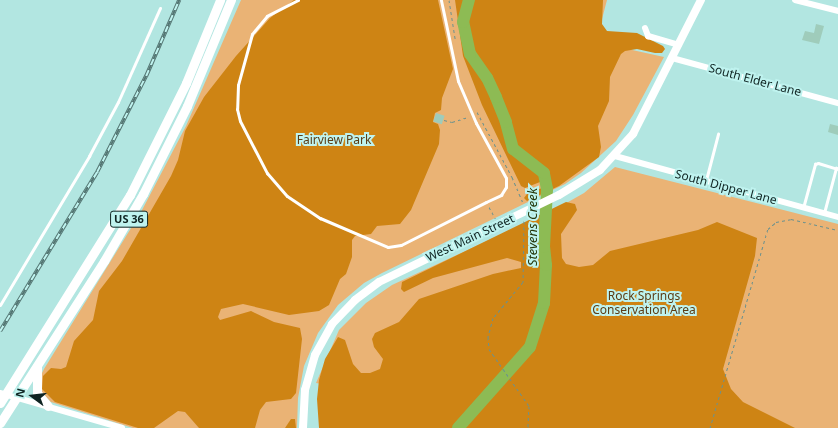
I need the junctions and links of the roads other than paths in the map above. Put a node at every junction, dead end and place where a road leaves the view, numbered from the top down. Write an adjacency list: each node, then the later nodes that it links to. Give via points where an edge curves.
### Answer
1 (220, 0): 22 (main road, US 36, via 186,83 130,195)
2 (231, 0): 21 (main road, US 36, via 188,106 143,194 104,261)
3 (298, 0): 4 (lane, via 266,16 260,22 247,46 238,85 237,109 246,133 267,173 286,196 320,218 388,247 401,244 504,192 506,178 472,115 457,79)
4 (441, 0)
5 (701, 0): 10 (street, West Main Street)
6 (795, 0): 8 (street)
7 (160, 8): 20 (lane, via 118,102 85,163)
8 (838, 11)
9 (645, 28): 10 (street, via 648,36)
10 (679, 45): 11 (street, West Main Street)
11 (672, 58): 12 (street, South Elder Lane); 14 (street, West Main Street, via 632,134)
12 (838, 103)
13 (718, 134): 16 (lane)
14 (615, 156): 16 (street, South Dipper Lane); 28 (street, West Main Street, via 583,182 379,282 355,300 332,324 315,355 305,390)
15 (837, 169): 17 (lane, via 815,164); 18 (lane)
16 (706, 182): 17 (street, South Dipper Lane)
17 (803, 208): 18 (street, South Dipper Lane)
18 (824, 213): 19 (street, South Dipper Lane)
19 (838, 217)
20 (0, 305)
21 (38, 364): 23 (main road, US 36); 25 (main road, via 37,393)
22 (3, 394): 23 (street); 24 (main road, US 36)
23 (16, 397): 25 (street); 26 (main road, US 36)
24 (0, 403)
25 (48, 406): 27 (street)
26 (0, 423)
27 (122, 428)
28 (303, 428)

